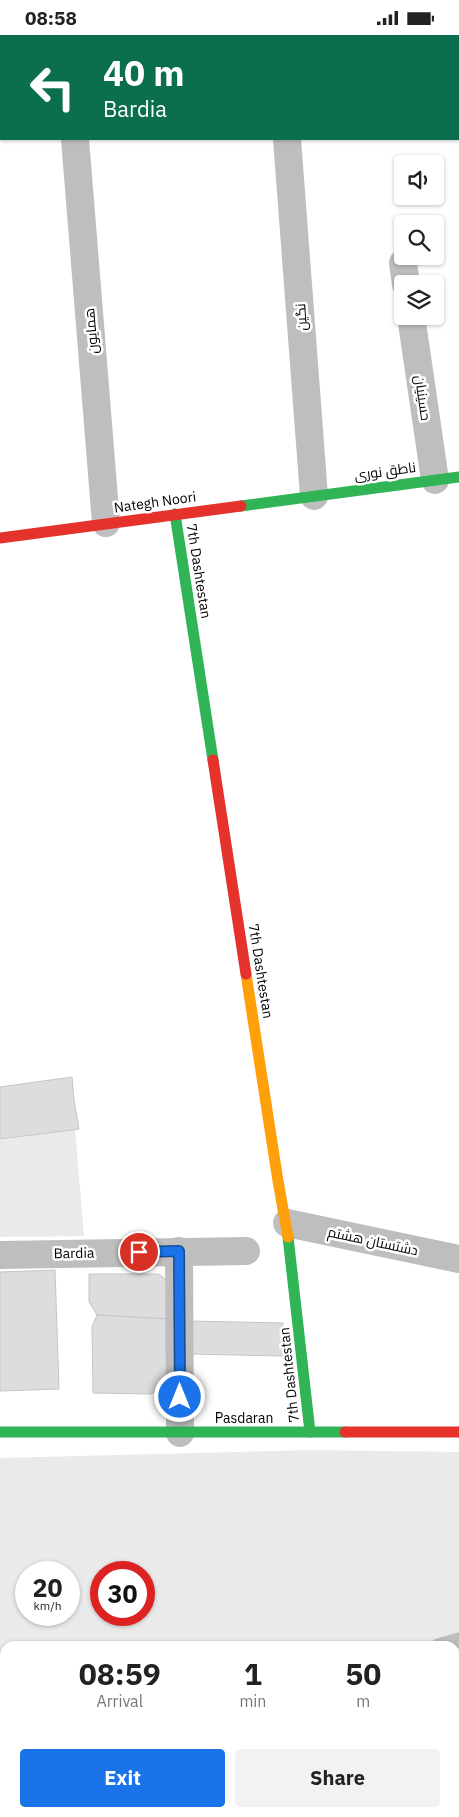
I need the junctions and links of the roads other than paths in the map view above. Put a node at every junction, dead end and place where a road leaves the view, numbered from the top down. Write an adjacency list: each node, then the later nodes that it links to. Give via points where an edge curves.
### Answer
1 (75, 140): 7 (street, همایون)
2 (287, 140): 5 (street, نگین)
3 (413, 325): 4 (street, حسینیان)
4 (447, 478): 5 (street, ناطق نوری)
5 (314, 496): 6 (street, Nategh Noori)
6 (175, 515): 7 (street, Nategh Noori); 9 (street, 7th Dashtestan)
7 (106, 523): 8 (street, Nategh Noori)
8 (0, 538)
9 (287, 1223): 13 (street, دشتستان هشتم); 15 (street, 7th Dashtestan)
10 (179, 1251): 11 (street, Bardia); 12 (street, Bardia); 17 (street)
11 (246, 1251)
12 (0, 1255)
13 (459, 1259)
14 (0, 1432): 17 (street, Pasdaran)
15 (310, 1432): 16 (street, Pasdaran); 17 (street, Pasdaran)
16 (459, 1432)
17 (180, 1433)

